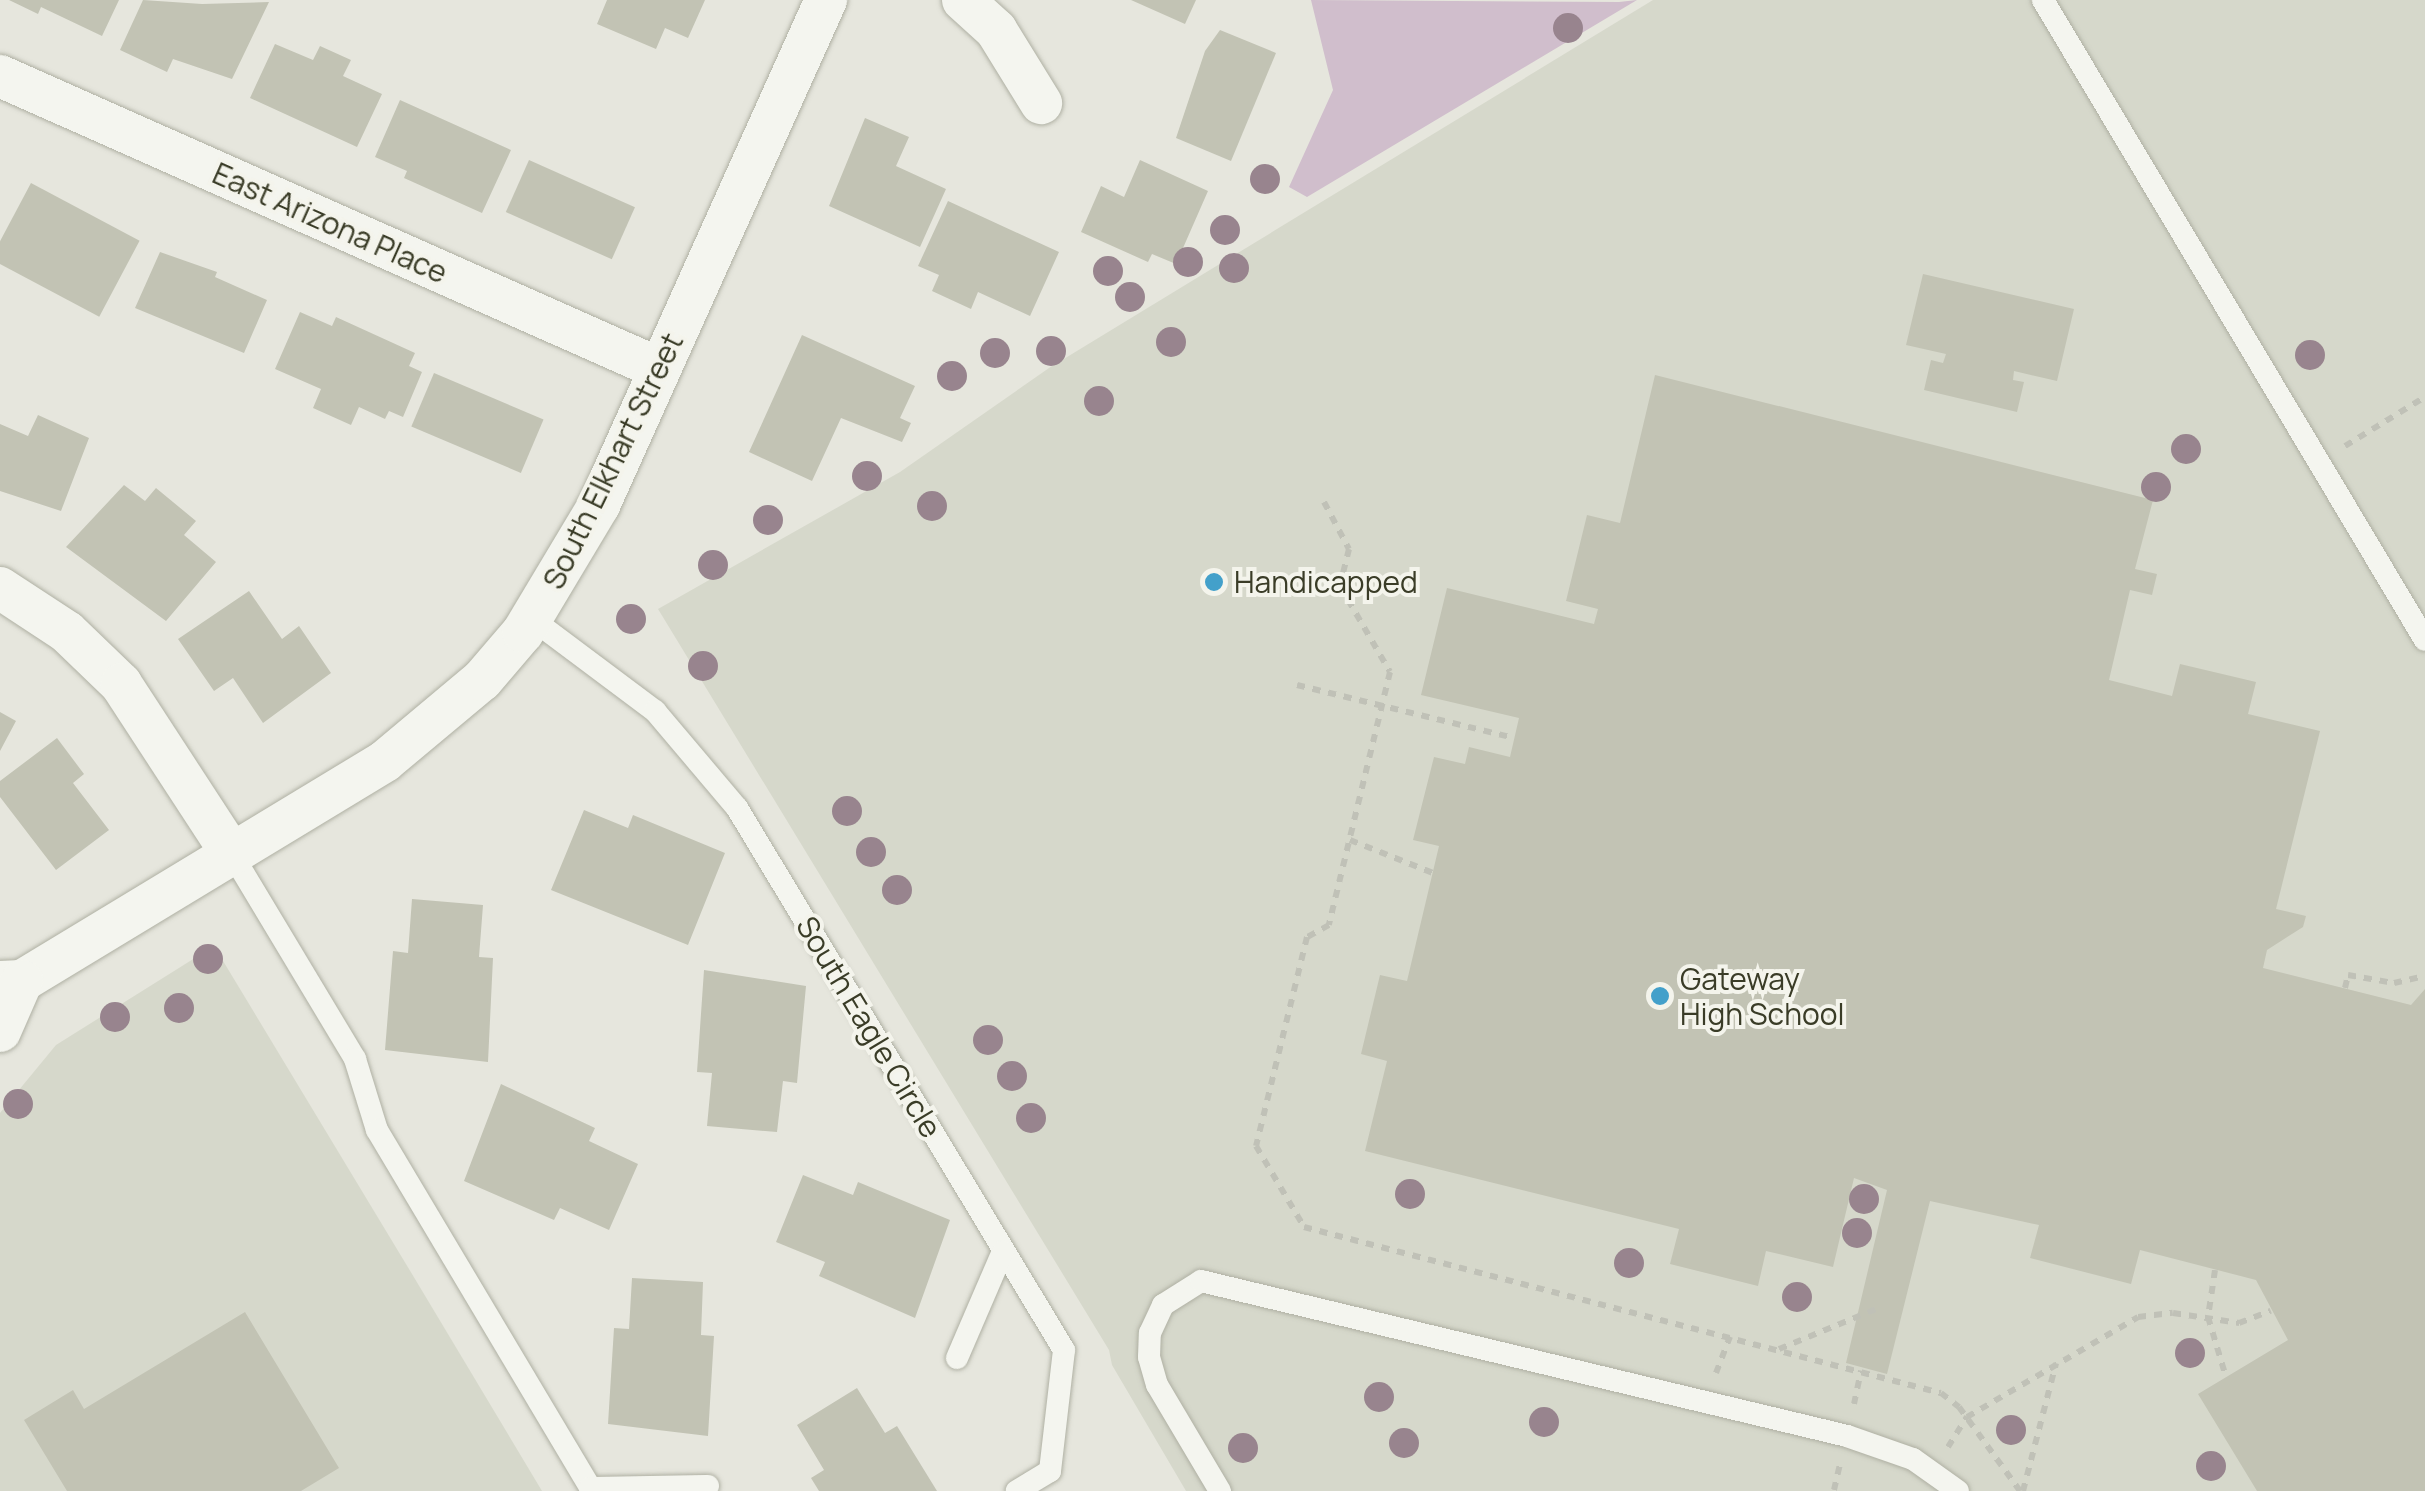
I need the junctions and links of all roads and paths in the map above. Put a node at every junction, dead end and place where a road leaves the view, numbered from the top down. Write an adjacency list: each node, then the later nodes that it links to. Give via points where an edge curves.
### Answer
1 (826, 0): 6 (street, South Elkhart Street)
2 (964, 0): 5 (street, via 996,30)
3 (2042, 0): 8 (lane)
4 (0, 76): 6 (street, East Arizona Place)
5 (1041, 103)
6 (660, 369): 11 (street, South Elkhart Street, via 578,546)
7 (2425, 397): 8 (path)
8 (2318, 461): 12 (lane)
9 (1324, 502): 14 (path, via 1349,548 1340,586 1390,672)
10 (0, 588): 17 (street, via 67,632 121,684)
11 (532, 619): 17 (street, South Elkhart Street, via 435,723); 23 (lane, South Eagle Circle, via 655,711 727,794)
12 (2425, 640)
13 (1298, 685): 14 (path)
14 (1382, 706): 15 (path); 16 (path)
15 (1514, 738)
16 (1350, 840): 18 (path); 28 (path, via 1329,925 1307,937 1256,1146 1304,1227)
17 (232, 854): 20 (street, South Elkhart Street); 34 (lane, via 355,1059 376,1130)
18 (1433, 873)
19 (2425, 976): 21 (path, via 2394,984 2348,975)
20 (11, 981): 22 (street, South Elkhart Street)
21 (2345, 988)
22 (0, 1031)
23 (1004, 1251): 29 (lane); 35 (lane, South Eagle Circle, via 1064,1350 1050,1471)
24 (2215, 1270): 27 (path)
25 (1876, 1309): 28 (path)
26 (2271, 1311): 27 (path, via 2240,1324)
27 (2208, 1317): 30 (path, via 2138,1316); 31 (path)
28 (1778, 1350): 32 (path, via 1941,1392)
29 (957, 1358)
30 (2056, 1363): 32 (path); 38 (path)
31 (2226, 1378)
32 (1968, 1417): 38 (path)
33 (708, 1486): 34 (lane)
34 (591, 1490)
35 (1017, 1491)
36 (1220, 1491): 37 (lane, via 1158,1385 1149,1356 1150,1332 1163,1304 1200,1281 1847,1436 1913,1459)
37 (1958, 1491)
38 (2021, 1491)

